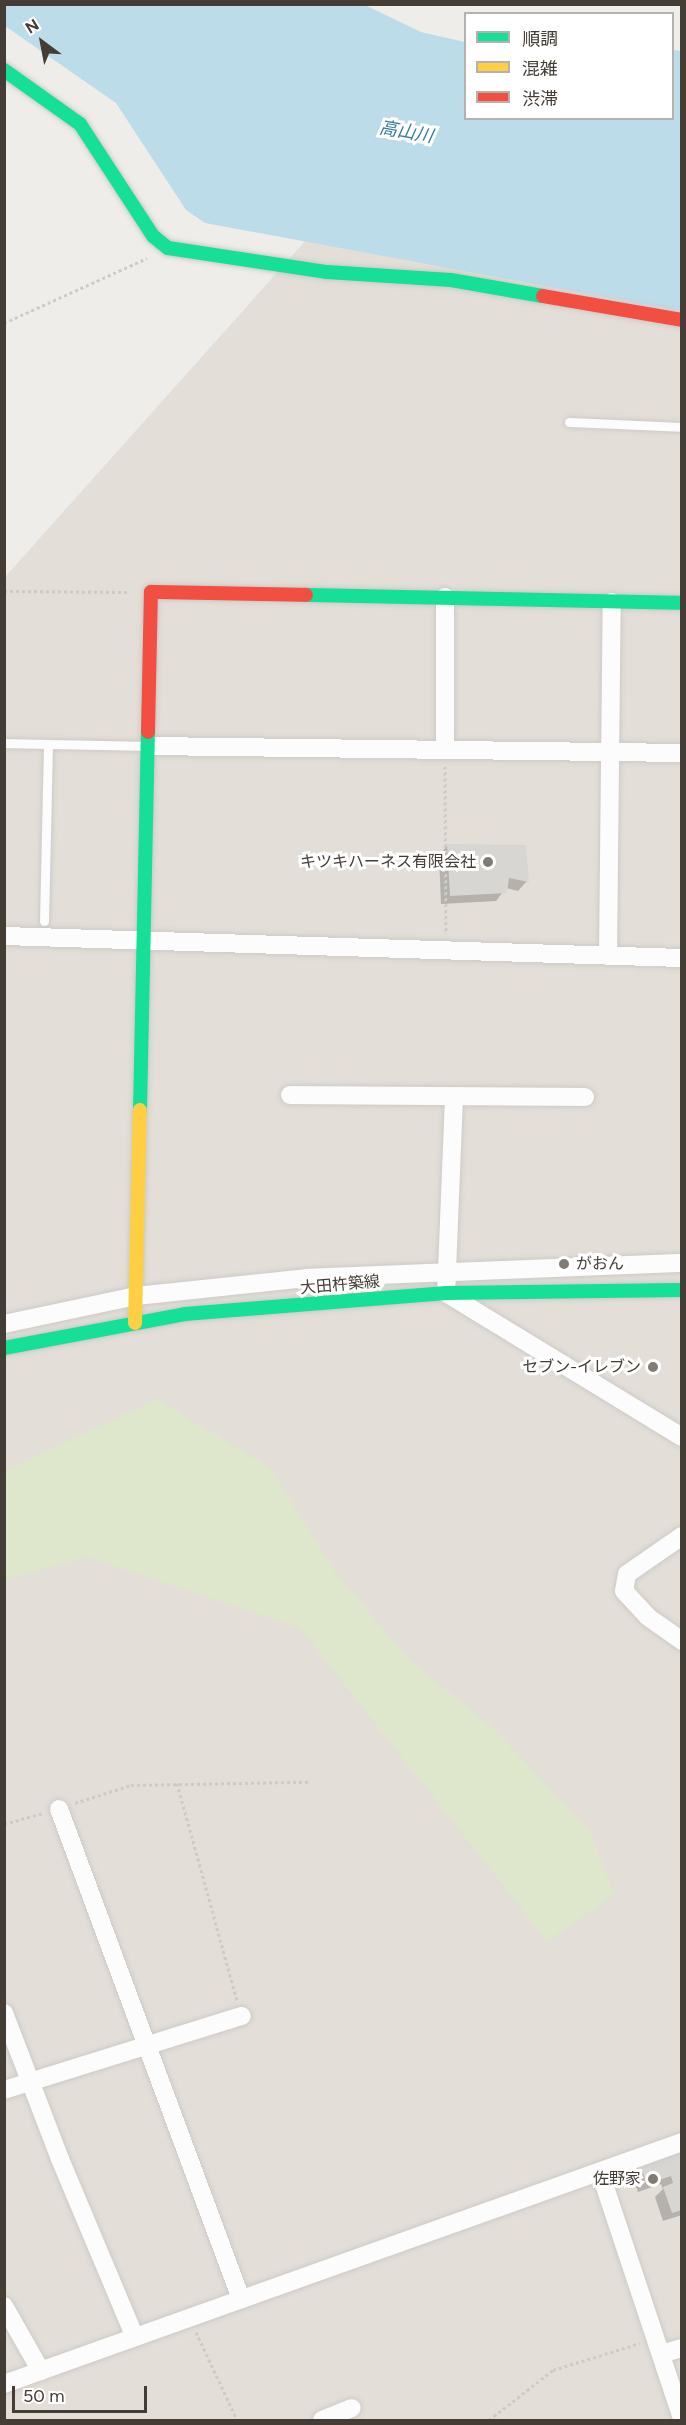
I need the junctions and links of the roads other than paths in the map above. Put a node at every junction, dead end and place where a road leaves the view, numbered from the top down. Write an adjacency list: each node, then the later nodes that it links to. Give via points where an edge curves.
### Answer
1 (4, 70): 2 (street, via 80,124 153,236 168,248 327,272 451,280)
2 (681, 320)
3 (569, 422): 4 (lane)
4 (681, 427)
5 (444, 597): 6 (street); 10 (street, via 152,592); 11 (street)
6 (612, 602): 7 (street); 12 (street)
7 (681, 603)
8 (4, 743): 9 (lane)
9 (48, 744): 10 (lane); 14 (lane)
10 (149, 746): 11 (street); 16 (street)
11 (445, 750): 12 (street)
12 (611, 752): 13 (street); 17 (street)
13 (681, 753)
14 (44, 921)
15 (4, 936): 16 (street)
16 (145, 943): 17 (street); 26 (street)
17 (608, 956): 18 (street)
18 (681, 958)
19 (290, 1095): 20 (street)
20 (454, 1097): 21 (street); 23 (street)
21 (585, 1097)
22 (681, 1263): 23 (street)
23 (448, 1273): 25 (street); 26 (street, via 306,1278)
24 (681, 1290): 25 (street, 大田杵築線)
25 (446, 1293): 27 (street, 大田杵築線, via 185,1314); 30 (street)
26 (136, 1296): 27 (street); 28 (street)
27 (135, 1323): 29 (street, 大田杵築線)
28 (4, 1324)
29 (4, 1348)
30 (681, 1437)
31 (681, 1536): 32 (street, via 627,1574 624,1591 648,1617)
32 (681, 1641)
33 (59, 1809): 36 (street)
34 (4, 2013): 37 (street)
35 (242, 2016): 36 (street)
36 (144, 2043): 37 (street); 41 (street)
37 (31, 2082): 38 (street); 43 (street)
38 (4, 2090)
39 (681, 2142): 40 (street)
40 (600, 2172): 41 (street); 44 (street)
41 (240, 2299): 43 (street)
42 (4, 2306): 46 (street)
43 (135, 2337): 46 (street)
44 (658, 2346): 45 (street); 49 (street)
45 (681, 2348)
46 (41, 2371): 47 (street)
47 (4, 2384)
48 (352, 2408): 50 (street)
49 (681, 2419)
50 (322, 2421)

